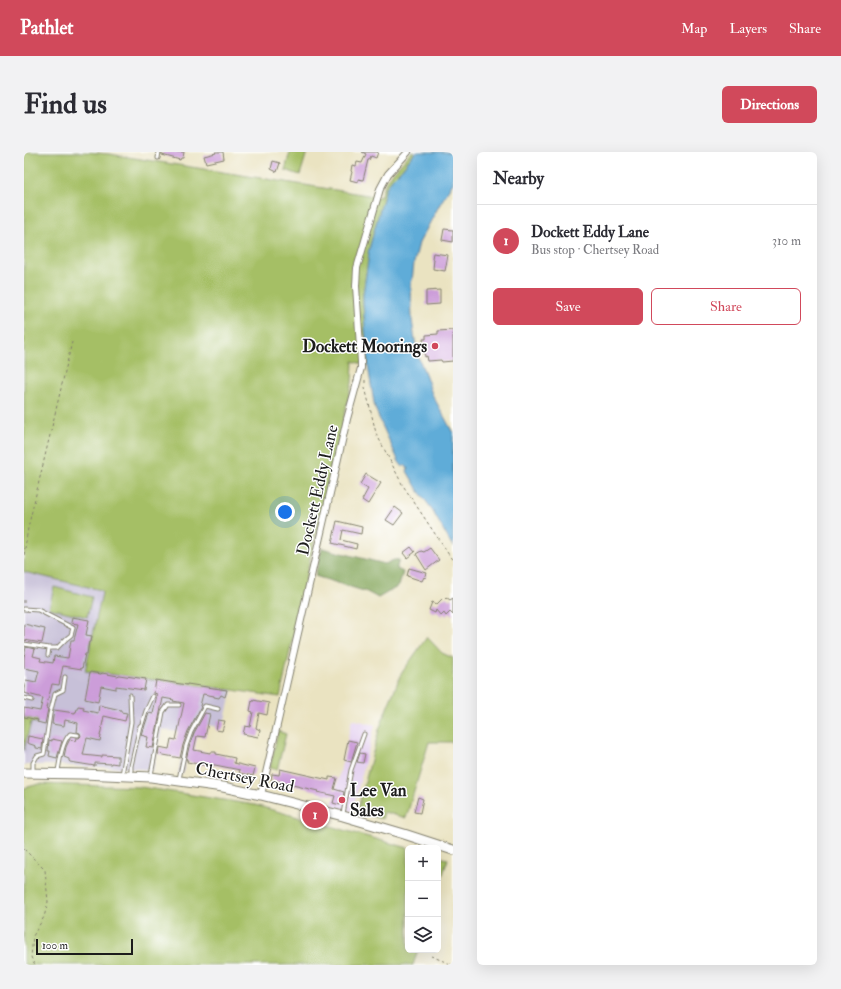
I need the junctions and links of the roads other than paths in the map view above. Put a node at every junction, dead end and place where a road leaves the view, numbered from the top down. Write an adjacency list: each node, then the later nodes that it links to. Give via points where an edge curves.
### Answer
1 (159, 152): 3 (lane)
2 (408, 152): 22 (street, Dockett Eddy Lane, via 394,167 379,193 357,268 361,368)
3 (158, 158)
4 (24, 609): 6 (lane, via 38,610 73,628 71,635 58,648)
5 (24, 644): 6 (lane)
6 (49, 648): 7 (lane)
7 (48, 655)
8 (65, 677): 17 (lane, via 63,690 55,694 44,754 37,756)
9 (130, 695): 19 (lane)
10 (153, 696): 19 (lane, via 140,726 131,766)
11 (24, 698): 12 (lane)
12 (32, 700)
13 (179, 706): 20 (lane, via 168,705 163,712)
14 (218, 709): 21 (lane, via 205,706 203,708 186,746)
15 (364, 734): 23 (lane, via 351,770)
16 (78, 735): 18 (lane, via 70,734 66,738)
17 (28, 773): 18 (main road, Chertsey Road)
18 (58, 773): 19 (main road, Chertsey Road)
19 (126, 775): 20 (main road, Chertsey Road)
20 (151, 776): 21 (main road, Chertsey Road)
21 (178, 781): 22 (main road, Chertsey Road)
22 (261, 795): 23 (main road, Chertsey Road)
23 (343, 816): 24 (main road, Chertsey Road)
24 (453, 850)

